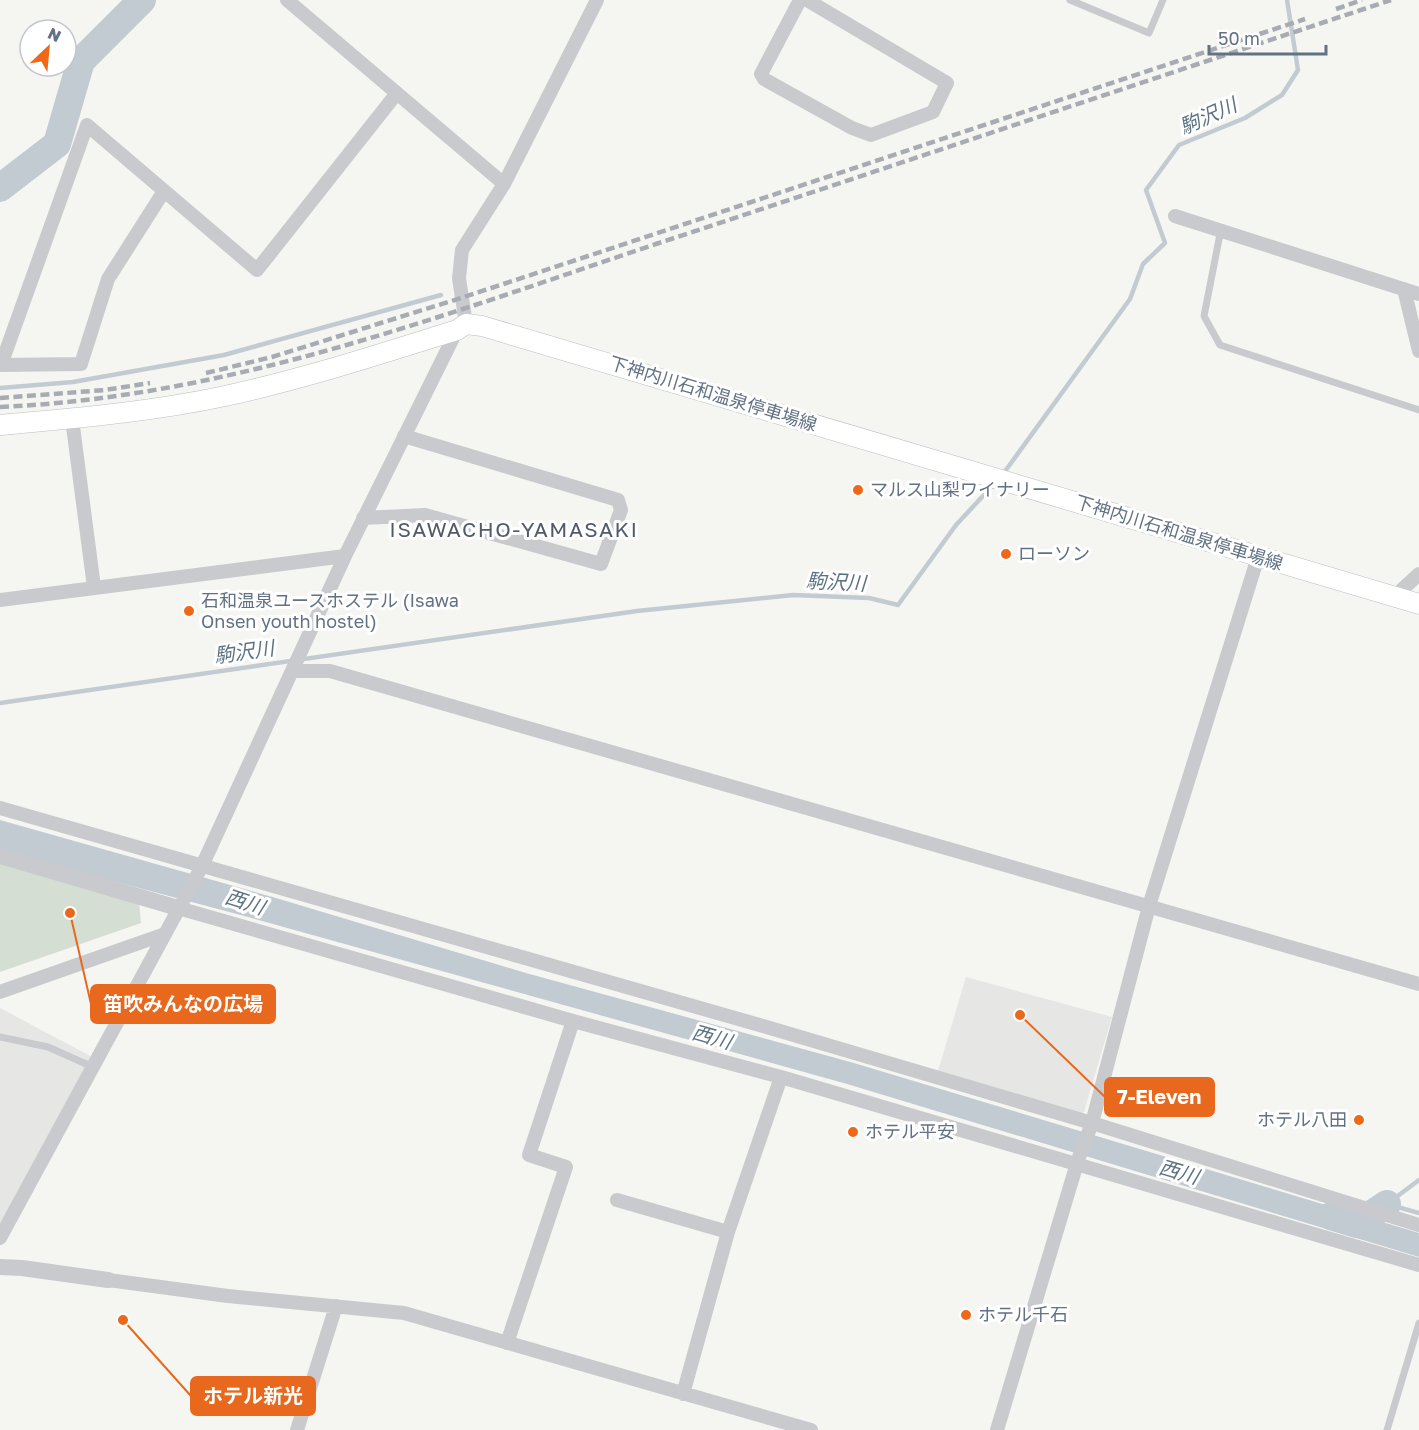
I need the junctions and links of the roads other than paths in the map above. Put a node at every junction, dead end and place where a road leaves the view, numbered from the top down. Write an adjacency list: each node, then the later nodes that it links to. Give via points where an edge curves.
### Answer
1 (287, 0): 7 (street)
2 (597, 0): 8 (street)
3 (800, 0): 4 (street, via 761,74 764,79 871,135 933,112 948,83)
4 (807, 0)
5 (1070, 0): 6 (lane, via 1149,33)
6 (1163, 0)
7 (397, 93): 8 (street); 9 (street, via 257,270)
8 (504, 184): 14 (street, via 462,250)
9 (164, 191): 9 (street, via 108,279 81,364 1,365 87,125)
10 (1175, 216): 11 (street)
11 (1221, 229): 12 (street); 16 (lane, via 1204,316 1220,345)
12 (1404, 289): 13 (street); 15 (street)
13 (1419, 294)
14 (461, 327): 17 (main road, 下神内川石和温泉停車場線, via 296,379 224,396); 19 (street); 22 (main road, 下神内川石和温泉停車場線, via 503,332)
15 (1419, 351)
16 (1419, 410)
17 (72, 418): 18 (main road, 下神内川石和温泉停車場線); 24 (street)
18 (0, 424)
19 (404, 436): 20 (street); 20 (street, via 618,500 621,510 601,564 425,515)
20 (363, 518): 21 (street)
21 (345, 556): 24 (street); 28 (street)
22 (1258, 557): 25 (main road, 下神内川石和温泉停車場線); 33 (street)
23 (1419, 574): 25 (street)
24 (94, 587): 26 (street)
25 (1394, 597): 27 (main road, 下神内川石和温泉停車場線)
26 (0, 600)
27 (1419, 604)
28 (292, 671): 31 (street); 33 (street, via 330,671)
29 (0, 808): 31 (street)
30 (0, 856): 32 (street)
31 (199, 870): 32 (street); 41 (street, via 344,904)
32 (180, 905): 34 (street); 37 (street)
33 (1149, 906): 35 (street); 41 (street)
34 (162, 935): 36 (street); 39 (street)
35 (1419, 984)
36 (0, 992)
37 (573, 1021): 40 (street); 52 (street, via 529,1155 566,1167)
38 (0, 1037): 39 (lane, via 48,1047)
39 (93, 1067): 46 (street)
40 (781, 1077): 42 (street); 45 (street)
41 (1090, 1127): 42 (street); 44 (street)
42 (1077, 1163): 47 (street); 56 (street)
43 (617, 1200): 45 (street)
44 (1419, 1226)
45 (728, 1232): 53 (street)
46 (0, 1238)
47 (1419, 1266)
48 (0, 1267): 49 (street)
49 (108, 1280): 50 (street)
50 (336, 1306): 52 (street, via 404,1313); 54 (street)
51 (1419, 1323): 57 (lane)
52 (507, 1343): 53 (street)
53 (683, 1394): 55 (street)
54 (297, 1430)
55 (810, 1430)
56 (997, 1430)
57 (1387, 1430)

